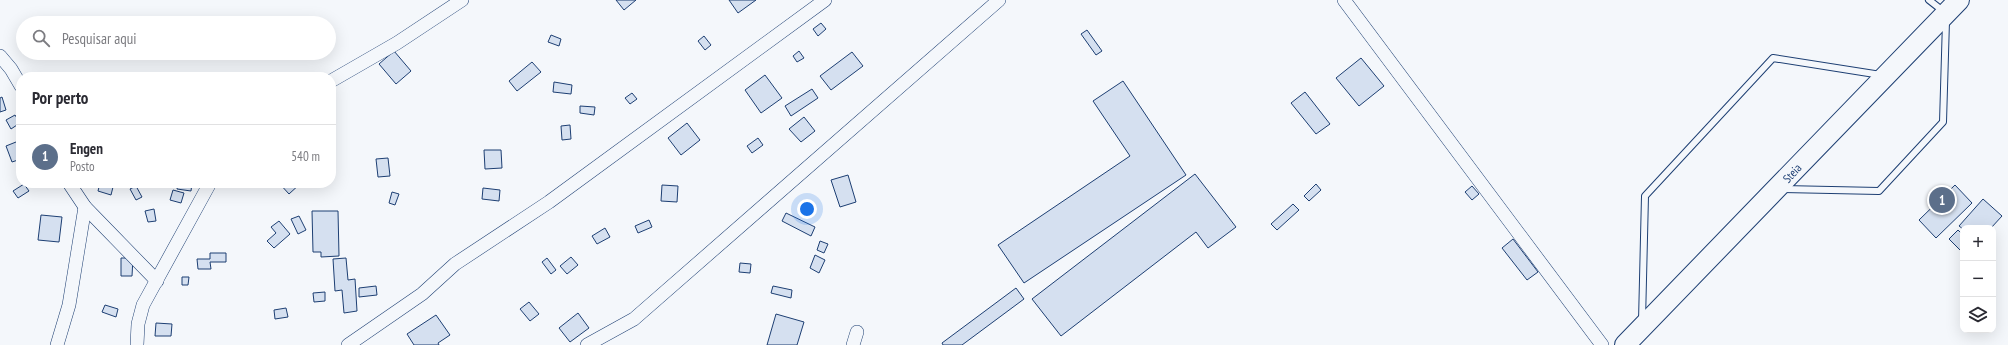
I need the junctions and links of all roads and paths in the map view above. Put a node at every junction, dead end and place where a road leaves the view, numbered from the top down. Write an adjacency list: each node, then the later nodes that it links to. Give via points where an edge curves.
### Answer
1 (462, 0): 10 (street, via 397,43)
2 (825, 0): 20 (street, via 549,202 455,264 422,294)
3 (999, 0): 21 (street, via 634,319)
4 (1344, 0): 23 (street)
5 (1929, 0): 6 (lane)
6 (1952, 7): 8 (main road, Steia); 13 (lane, via 1943,122 1880,191)
7 (0, 56): 9 (street)
8 (1885, 75): 13 (main road, Steia); 16 (lane, via 1773,58 1645,196)
9 (16, 78)
10 (336, 78)
11 (72, 188): 14 (street)
12 (207, 188): 15 (street)
13 (1777, 189): 16 (main road, Steia)
14 (85, 207): 15 (street); 18 (street, via 69,305)
15 (157, 281): 19 (street, via 143,305 138,324)
16 (1642, 327): 24 (main road, Steia)
17 (857, 332): 22 (street)
18 (57, 345)
19 (137, 345)
20 (348, 345)
21 (587, 345)
22 (853, 345)
23 (1602, 345)
24 (1625, 345)

